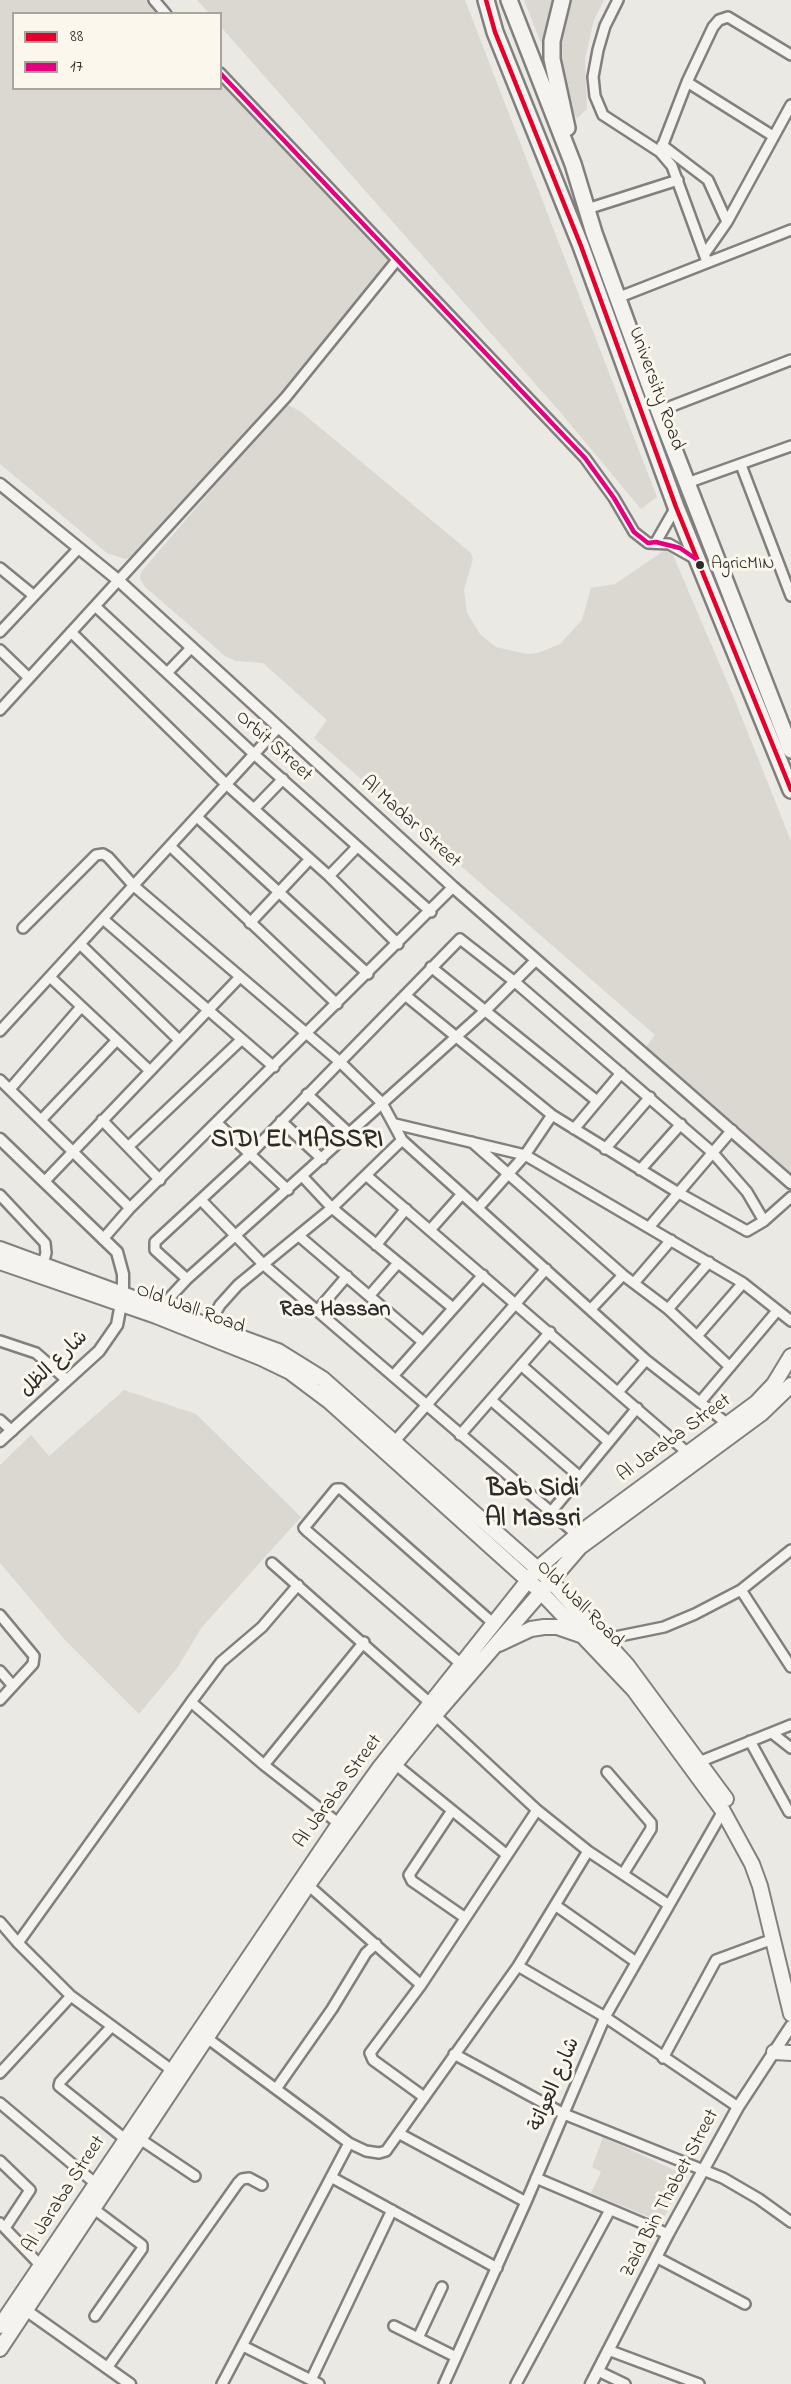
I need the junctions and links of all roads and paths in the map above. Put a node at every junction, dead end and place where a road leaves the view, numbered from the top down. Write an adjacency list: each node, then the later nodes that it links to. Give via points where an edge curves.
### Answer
1 (154, 0): 6 (street)
2 (509, 0): 13 (highway, University Road)
3 (562, 0): 13 (highway, via 552,59)
4 (618, 0): 12 (street, via 598,50 593,77 595,96 603,115)
5 (488, 1): 27 (highway, University Road, via 495,32 581,246)
6 (164, 12)
7 (791, 55): 9 (street, via 728,17 713,27)
8 (222, 75): 19 (street)
9 (687, 82): 11 (street); 12 (street)
10 (791, 105): 11 (street)
11 (772, 136): 16 (street)
12 (661, 149): 14 (street); 16 (street, via 708,180)
13 (573, 164): 15 (highway, University Road)
14 (678, 180): 15 (street); 18 (street)
15 (587, 209): 20 (highway, University Road)
16 (727, 222): 18 (street)
17 (791, 230): 18 (street)
18 (707, 257): 20 (street)
19 (397, 260): 28 (street, via 585,458 634,532 648,543); 32 (street, via 286,396)
20 (617, 298): 22 (highway, University Road)
21 (791, 360): 22 (street)
22 (659, 411): 25 (highway, University Road)
23 (791, 446): 24 (street)
24 (741, 465): 25 (street); 33 (street)
25 (687, 483): 45 (highway, University Road)
26 (0, 484): 29 (street, Al Madar Street)
27 (675, 507): 28 (street); 30 (highway, University Road)
28 (656, 542): 30 (street, via 680,548)
29 (79, 548): 32 (street, Al Madar Street); 34 (street)
30 (696, 559): 49 (highway, University Road)
31 (0, 568): 34 (street)
32 (118, 580): 36 (street); 39 (street, Al Madar Street)
33 (789, 582): 35 (street)
34 (33, 595): 37 (street)
35 (791, 596)
36 (94, 606): 38 (street); 41 (street, Orbit Street)
37 (0, 632)
38 (71, 632): 42 (street); 48 (street)
39 (191, 648): 41 (street); 44 (street, Al Madar Street)
40 (0, 650): 42 (street)
41 (167, 673): 46 (street, Orbit Street)
42 (29, 678): 43 (street)
43 (0, 710)
44 (278, 728): 46 (street); 57 (street, Al Madar Street)
45 (791, 750)
46 (255, 755): 47 (street, Orbit Street); 48 (street)
47 (283, 779): 50 (street); 53 (street, Orbit Street)
48 (227, 785): 50 (street); 51 (street)
49 (791, 790)
50 (254, 809): 54 (street)
51 (197, 817): 52 (street); 58 (street)
52 (170, 846): 56 (street); 61 (street)
53 (357, 847): 55 (street); 59 (street, Orbit Street)
54 (310, 860): 55 (street); 58 (street)
55 (329, 876): 63 (street)
56 (134, 886): 60 (street); 62 (street, via 108,857 96,855); 69 (street)
57 (453, 887): 59 (street); 65 (street, Al Madar Street)
58 (279, 892): 61 (street); 67 (street)
59 (431, 912): 63 (street)
60 (103, 919): 64 (street); 75 (street)
61 (250, 922): 72 (street)
62 (23, 928)
63 (398, 944): 67 (street)
64 (81, 945): 68 (street); 79 (street)
65 (536, 960): 70 (street); 100 (street, Al Madar Street)
66 (431, 967): 70 (street, via 461,939); 71 (street); 74 (street)
67 (368, 974): 72 (street)
68 (50, 977): 73 (street); 76 (street)
69 (239, 978): 75 (street); 77 (street)
70 (514, 982): 74 (street); 85 (street)
71 (405, 995): 78 (street); 82 (street)
72 (337, 1004): 77 (street)
73 (81, 1007): 81 (street); 87 (street)
74 (487, 1009): 78 (street); 90 (street)
75 (208, 1011): 79 (street); 80 (street)
76 (0, 1031)
77 (308, 1033): 82 (street); 83 (street)
78 (456, 1036): 91 (street); 92 (street)
79 (179, 1040): 84 (street)
80 (241, 1040): 83 (street); 105 (street)
81 (117, 1041): 84 (street); 93 (street)
82 (340, 1062): 88 (street); 91 (street)
83 (274, 1067): 96 (street)
84 (150, 1071): 94 (street)
85 (621, 1073): 89 (street); 90 (street)
86 (0, 1080): 87 (street)
87 (10, 1089): 93 (street)
88 (307, 1094): 95 (street); 101 (street)
89 (650, 1097): 98 (street); 106 (street)
90 (597, 1101): 99 (street)
91 (382, 1103): 97 (street); 101 (street)
92 (552, 1115): 99 (street); 110 (street)
93 (42, 1119): 107 (street)
94 (102, 1120): 105 (street); 107 (street)
95 (281, 1121): 109 (street); 111 (street)
96 (217, 1124): 109 (street); 116 (street)
97 (395, 1124): 103 (street); 104 (street)
98 (681, 1124): 108 (street); 112 (street)
99 (574, 1129): 106 (street)
100 (732, 1130): 108 (street); 118 (street, Al Madar Street)
101 (350, 1134): 111 (street)
102 (0, 1138): 117 (street)
103 (402, 1140): 114 (street); 121 (street)
104 (470, 1140): 110 (street); 113 (street)
105 (128, 1147): 116 (street)
106 (605, 1149): 112 (street)
107 (73, 1151): 117 (street); 125 (street)
108 (713, 1153): 120 (street); 129 (street, via 747,1192)
109 (250, 1154): 119 (street); 124 (street)
110 (525, 1155): 113 (street); 130 (street)
111 (322, 1159): 115 (street)
112 (640, 1170): 120 (street)
113 (508, 1174): 127 (street); 145 (street)
114 (367, 1176): 126 (street); 128 (street)
115 (303, 1177): 119 (street); 126 (street)
116 (160, 1180): 125 (street)
117 (44, 1182): 134 (street)
118 (790, 1185)
119 (288, 1190): 132 (street)
120 (677, 1192): 129 (street, via 747,1231); 130 (street)
121 (462, 1194): 127 (street); 131 (street)
122 (0, 1195): 141 (street, via 45,1243)
123 (791, 1197): 129 (street)
124 (201, 1200): 132 (street); 147 (street, via 154,1246)
125 (130, 1208): 134 (street)
126 (332, 1208): 133 (street); 136 (street)
127 (478, 1208): 143 (street)
128 (406, 1209): 131 (street); 136 (street)
129 (764, 1221)
130 (650, 1226): 135 (street)
131 (430, 1230): 144 (street)
132 (236, 1235): 142 (street); 147 (street)
133 (299, 1236): 142 (street); 146 (street)
134 (103, 1239): 151 (street, via 120,1258)
135 (671, 1240): 139 (street); 148 (street)
136 (376, 1245): 140 (street)
137 (0, 1249): 141 (main road, Old Wall Road)
138 (0, 1262): 151 (main road, Old Wall Road)
139 (709, 1262): 149 (street); 156 (street)
140 (398, 1263): 150 (street); 154 (street)
141 (43, 1264): 151 (main road, Old Wall Road)
142 (264, 1265): 157 (street); 160 (street, via 228,1296)
143 (546, 1269): 152 (street); 155 (street)
144 (483, 1275): 152 (street); 154 (street)
145 (622, 1275): 148 (street); 155 (street)
146 (347, 1276): 150 (street); 157 (street)
147 (187, 1279): 153 (street)
148 (634, 1283): 156 (street)
149 (742, 1283): 158 (street); 162 (street)
150 (370, 1295): 164 (street)
151 (123, 1300): 153 (main road, Old Wall Road); 170 (street, شارع الظل, via 117,1325 99,1351); 190 (main road, Old Wall Road, via 261,1358 305,1382)
152 (516, 1303): 161 (street); 175 (street)
153 (161, 1307): 160 (main road, Old Wall Road)
154 (453, 1308): 164 (street)
155 (591, 1309): 166 (street)
156 (668, 1309): 162 (street)
157 (317, 1311): 169 (street)
158 (777, 1311): 159 (street); 168 (street)
159 (791, 1321)
160 (209, 1324): 181 (main road, Old Wall Road, via 301,1364)
161 (550, 1332): 167 (street); 172 (street)
162 (698, 1336): 168 (street)
163 (0, 1341): 170 (street, via 36,1353)
164 (423, 1342): 169 (street)
165 (791, 1356): 178 (main road, Al Jaraba Street, via 774,1384)
166 (646, 1359): 172 (street); 174 (street)
167 (521, 1365): 173 (street); 183 (street)
168 (730, 1367): 174 (street)
169 (393, 1376): 175 (street)
170 (68, 1380): 179 (street, شارع الظل)
171 (791, 1385): 192 (main road, Al Jaraba Street, via 762,1413 580,1548)
172 (618, 1392): 176 (street)
173 (491, 1400): 180 (street); 185 (street)
174 (701, 1401): 178 (street)
175 (427, 1405): 180 (street); 181 (street)
176 (637, 1408): 183 (street); 184 (street)
177 (0, 1420): 179 (street)
178 (729, 1425): 184 (main road, Al Jaraba Street)
179 (12, 1431): 182 (street, شارع الظل)
180 (460, 1436): 186 (street)
181 (395, 1441): 190 (main road, Old Wall Road)
182 (0, 1442)
183 (609, 1442): 185 (street)
184 (689, 1454): 187 (main road, Al Jaraba Street)
185 (580, 1477): 186 (street)
186 (551, 1512): 187 (street)
187 (577, 1535): 190 (main road, Al Jaraba Street)
188 (791, 1550): 193 (street)
189 (272, 1563): 191 (street)
190 (532, 1574): 192 (main road, Old Wall Road); 195 (main road, Al Jaraba Street)
191 (298, 1585): 198 (street); 205 (street, via 262,1627 221,1662)
192 (545, 1585): 196 (main road, Old Wall Road); 197 (main road, Old Wall Road); 199 (main road, Al Jaraba Street)
193 (741, 1590): 197 (street, via 664,1627); 201 (street)
194 (0, 1615): 203 (street, via 33,1656 33,1664)
195 (494, 1624): 200 (main road, Al Jaraba Street); 200 (street, via 341,1489 336,1489 304,1528)
196 (588, 1639): 199 (main road, via 557,1627 544,1627); 216 (main road, Old Wall Road, via 634,1690)
197 (605, 1639): 211 (main road, Old Wall Road)
198 (364, 1642): 206 (street); 213 (street)
199 (492, 1647): 206 (main road, Al Jaraba Street)
200 (461, 1664): 206 (main road, Al Jaraba Street)
201 (791, 1667)
202 (0, 1671): 203 (street)
203 (13, 1686): 204 (street)
204 (0, 1700)
205 (190, 1702): 213 (street); 229 (street)
206 (433, 1709): 212 (main road, Al Jaraba Street); 215 (street); 219 (main road, Al Jaraba Street)
207 (791, 1725): 208 (street)
208 (772, 1733): 209 (street); 210 (street)
209 (750, 1742): 211 (street); 218 (street)
210 (791, 1748)
211 (699, 1762): 233 (main road, Old Wall Road, via 747,1836)
212 (395, 1764): 217 (street); 219 (main road, Al Jaraba Street)
213 (264, 1765): 219 (street)
214 (607, 1772): 222 (street, via 651,1823)
215 (537, 1810): 220 (street); 221 (street)
216 (723, 1811): 225 (street, شارع العواتة); 228 (main road, Old Wall Road, via 752,1864)
217 (451, 1812): 221 (street); 226 (street, via 409,1875)
218 (789, 1812)
219 (343, 1827): 223 (main road, Al Jaraba Street); 245 (main road, Al Jaraba Street)
220 (588, 1851): 222 (street); 224 (street)
221 (507, 1855): 226 (street)
222 (623, 1874): 225 (street)
223 (308, 1885): 230 (street); 240 (main road, Al Jaraba Street)
224 (555, 1905): 231 (street); 232 (street)
225 (669, 1905): 231 (street, شارع العواتة)
226 (464, 1917): 234 (street)
227 (0, 1922): 229 (street)
228 (773, 1939): 236 (main road, Old Wall Road); 244 (street, via 716,1960)
229 (18, 1943): 235 (street)
230 (376, 1944): 234 (street); 248 (street, via 366,1953)
231 (636, 1962): 237 (street, شارع العواتة)
232 (518, 1966): 237 (street); 243 (street)
233 (791, 1974)
234 (421, 1985): 249 (street, via 370,2054)
235 (71, 1996): 238 (street); 246 (street)
236 (791, 2014)
237 (605, 2017): 244 (street); 252 (street, شارع العواتة)
238 (112, 2026): 245 (street); 254 (street, via 59,2086)
239 (791, 2026): 241 (street, Zaid Bin Thabet Street)
240 (207, 2038): 247 (main road, Al Jaraba Street); 248 (street)
241 (774, 2052): 242 (main road); 251 (street, Zaid Bin Thabet Street)
242 (791, 2053)
243 (454, 2054): 249 (street); 252 (street)
244 (663, 2058): 251 (street)
245 (173, 2071): 247 (main road, Al Jaraba Street)
246 (0, 2073)
247 (167, 2089): 254 (main road, Al Jaraba Street); 255 (main road, Al Jaraba Street)
248 (276, 2089): 256 (street)
249 (424, 2097): 253 (street)
250 (0, 2103): 262 (street)
251 (738, 2107): 258 (street, Zaid Bin Thabet Street)
252 (564, 2114): 258 (street); 261 (street, شارع العواتة)
253 (400, 2134): 256 (street, via 391,2147 379,2153); 264 (street)
254 (125, 2139): 262 (main road, Al Jaraba Street)
255 (140, 2139): 259 (street); 265 (main road, Al Jaraba Street)
256 (349, 2143): 260 (street)
257 (0, 2161): 269 (street, via 30,2190)
258 (703, 2170): 268 (street, via 759,2199); 270 (street, Zaid Bin Thabet Street)
259 (195, 2176)
260 (331, 2177): 266 (street); 281 (street)
261 (536, 2178): 264 (street, شارع العواتة); 267 (street)
262 (96, 2184): 272 (main road, Al Jaraba Street)
263 (262, 2185): 285 (street, via 249,2178 238,2183)
264 (526, 2202): 273 (street, شارع العواتة)
265 (94, 2209): 276 (main road, Al Jaraba Street); 277 (street, via 142,2245)
266 (392, 2210): 273 (street); 287 (street)
267 (610, 2210): 270 (street); 291 (street)
268 (791, 2222)
269 (3, 2226): 272 (street)
270 (668, 2234): 271 (street, Zaid Bin Thabet Street)
271 (656, 2257): 275 (street); 283 (street, Zaid Bin Thabet Street)
272 (41, 2266): 279 (main road, Al Jaraba Street)
273 (497, 2268): 284 (street, شارع العواتة)
274 (442, 2287): 280 (street)
275 (745, 2304)
276 (27, 2311): 282 (main road, Al Jaraba Street); 285 (street)
277 (95, 2316)
278 (394, 2325): 280 (street)
279 (0, 2326)
280 (418, 2338): 284 (street)
281 (243, 2346): 287 (street); 289 (street)
282 (0, 2349)
283 (608, 2350): 286 (street, Zaid Bin Thabet Street); 294 (street)
284 (456, 2357): 290 (street, شارع العواتة)
285 (107, 2368): 288 (street)
286 (598, 2371): 292 (street, Zaid Bin Thabet Street); 293 (street)
287 (315, 2382)
288 (130, 2384)
289 (222, 2384)
290 (444, 2384)
291 (516, 2384)
292 (591, 2384)
293 (625, 2384)
294 (699, 2384)

